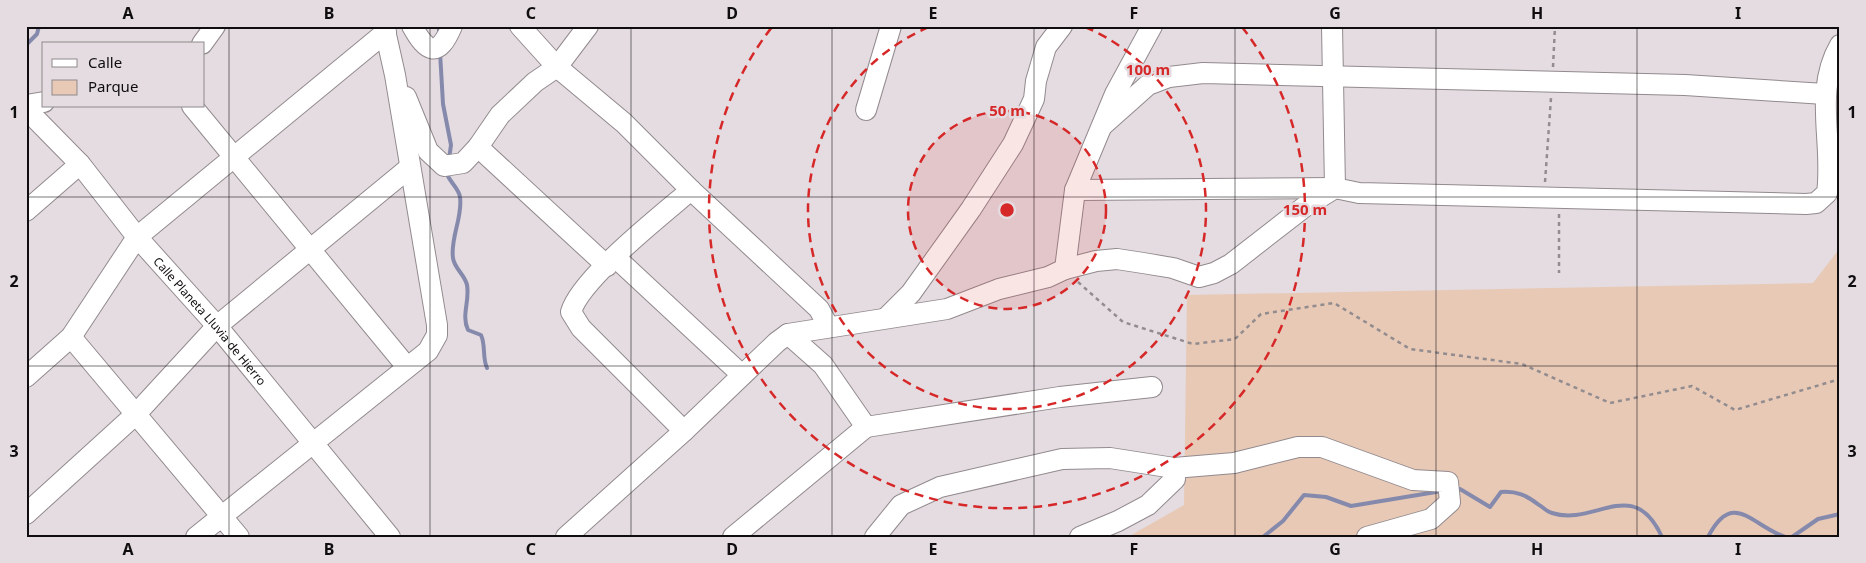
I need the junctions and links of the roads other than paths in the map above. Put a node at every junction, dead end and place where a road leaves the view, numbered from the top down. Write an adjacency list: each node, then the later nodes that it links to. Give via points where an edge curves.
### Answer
1 (215, 26): 11 (street)
2 (412, 26): 3 (street, via 422,45 433,49 442,45)
3 (452, 26)
4 (520, 26): 13 (street)
5 (588, 26): 13 (street)
6 (891, 26): 20 (street)
7 (1062, 26): 34 (street, via 1046,47 1034,99 1013,144 912,293)
8 (1152, 26): 21 (street, via 1115,94)
9 (1332, 26): 15 (street)
10 (385, 29): 14 (street); 23 (street)
11 (203, 42)
12 (1840, 45): 16 (street, via 1834,56)
13 (557, 67): 22 (street, via 535,82 500,115); 27 (street, via 624,123)
14 (396, 75): 22 (street, via 428,151 444,166 463,163); 25 (street)
15 (1333, 77): 16 (street, via 1685,85); 21 (street, via 1203,73 1169,77 1148,85); 26 (street)
16 (1825, 94): 26 (street, via 1828,183 1827,193 1816,203 1359,193)
17 (42, 103): 18 (street)
18 (26, 107): 24 (street, Calle Planeta Lluvia de Hierro)
19 (194, 108): 23 (street)
20 (866, 110)
21 (1103, 125): 28 (street)
22 (478, 147): 32 (street)
23 (234, 158): 30 (street); 31 (street)
24 (80, 164): 29 (street); 30 (street, Calle Planeta Lluvia de Hierro)
25 (410, 168): 31 (street); 39 (street, via 438,325 434,344)
26 (1335, 188): 28 (street); 33 (street, via 1214,273 1199,277 1173,268 1117,259)
27 (691, 190): 32 (street); 36 (street, via 819,309)
28 (1075, 190): 33 (street)
29 (26, 211)
30 (137, 237): 35 (street, Calle Planeta Lluvia de Hierro); 38 (street)
31 (310, 250): 35 (street); 39 (street)
32 (611, 261): 40 (street); 45 (street, via 574,303 571,312 575,320)
33 (1064, 269): 34 (street, via 947,309)
34 (886, 317): 36 (street, via 852,325)
35 (217, 326): 43 (street); 46 (street, Calle Planeta Lluvia de Hierro)
36 (828, 326): 37 (street)
37 (788, 334): 40 (street); 44 (street, via 823,365)
38 (71, 337): 41 (street); 43 (street)
39 (406, 368): 46 (street)
40 (742, 375): 45 (street)
41 (26, 377)
42 (1152, 387): 44 (street, via 1060,397)
43 (136, 414): 48 (street); 49 (street)
44 (866, 427): 54 (street)
45 (684, 431): 53 (street)
46 (312, 442): 49 (street); 52 (street, Calle Planeta Lluvia de Hierro)
47 (1174, 468): 55 (street, via 1110,458 1062,459 940,487 901,506); 56 (street, via 1175,479 1148,505); 57 (street, via 1234,463 1298,447 1322,447 1414,480 1448,482 1450,502 1431,518)
48 (26, 514)
49 (221, 516): 50 (street); 51 (street)
50 (196, 537)
51 (239, 537)
52 (390, 537)
53 (566, 537)
54 (733, 537)
55 (875, 537)
56 (1080, 537)
57 (1367, 537)

